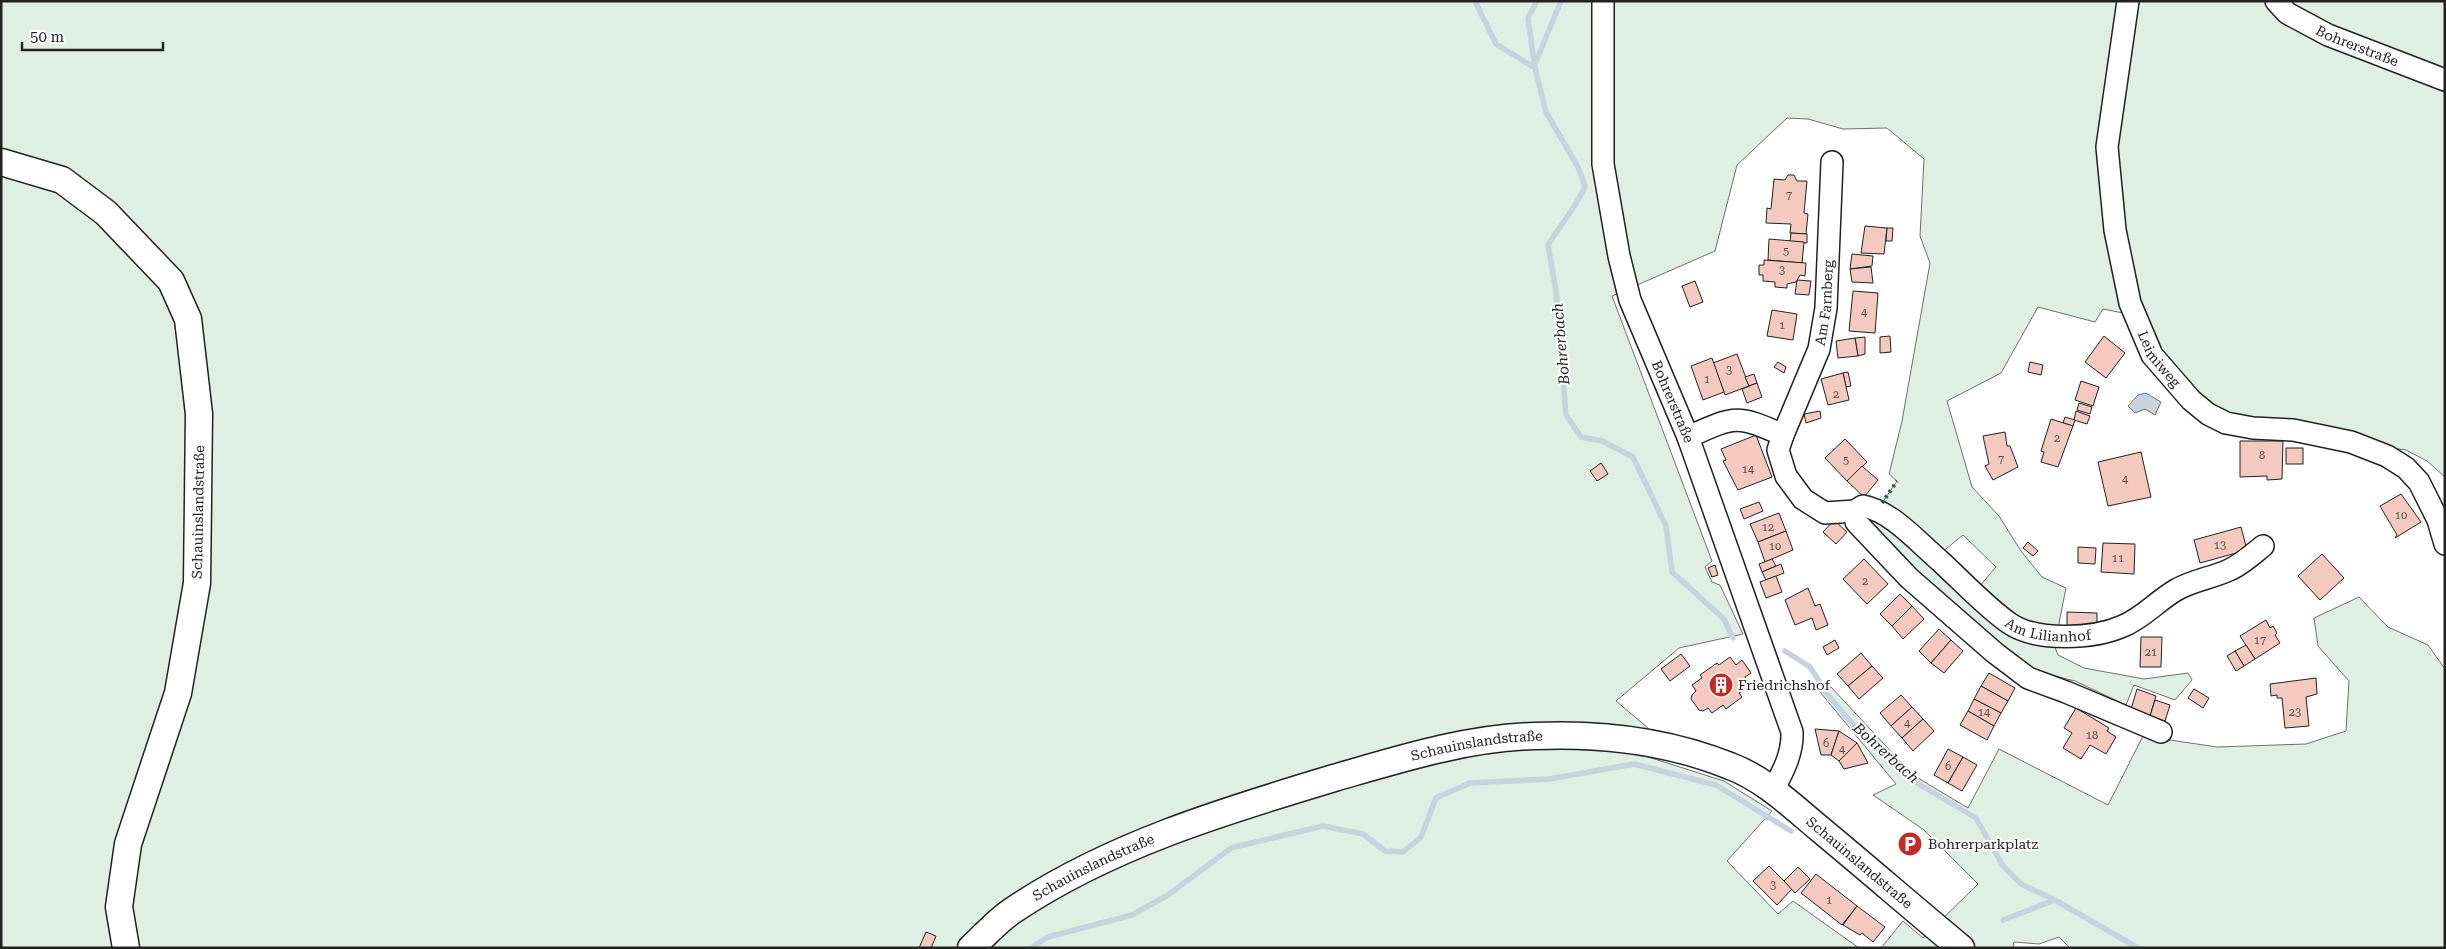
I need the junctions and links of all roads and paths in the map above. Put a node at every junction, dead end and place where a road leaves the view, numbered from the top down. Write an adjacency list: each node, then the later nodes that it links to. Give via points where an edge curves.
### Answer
1 (1603, 1): 8 (street, Bohrerstraße, via 1603,164 1619,256 1635,314)
2 (2128, 1): 10 (street, Leimiweg, via 2107,147 2115,230 2130,302 2152,355 2191,400 2226,423 2293,430 2351,442 2387,456 2406,468 2419,482 2438,520)
3 (2276, 1): 4 (street, Bohrerstraße, via 2287,13 2328,35)
4 (2445, 80)
5 (1, 162): 14 (main road, Schauinslandstraße, via 62,180 106,213 171,281 188,319 199,414 197,583 178,693 128,844 119,907)
6 (1832, 162): 7 (street, Am Farnberg, via 1826,308 1819,348)
7 (1784, 435): 8 (street, via 1735,418); 9 (street, Am Lilianhof, via 1778,450 1786,476 1803,499 1825,513)
8 (1688, 436): 13 (street, Bohrerstraße, via 1792,732 1784,770)
9 (1855, 511): 11 (street, Am Lilianhof, via 1863,506 1877,508 2010,624 2052,636 2103,633 2123,627 2174,591 2229,570); 12 (street, via 1856,522 1909,578 2028,678)
10 (2445, 544)
11 (2263, 546)
12 (2161, 732)
13 (1773, 790): 15 (main road, Schauinslandstraße, via 1732,766 1666,745 1618,738 1568,736 1487,740 1413,755 1310,785 1207,819 1122,852 1064,880 1010,912); 16 (main road, Schauinslandstraße)
14 (126, 948)
15 (971, 948)
16 (1961, 948)

